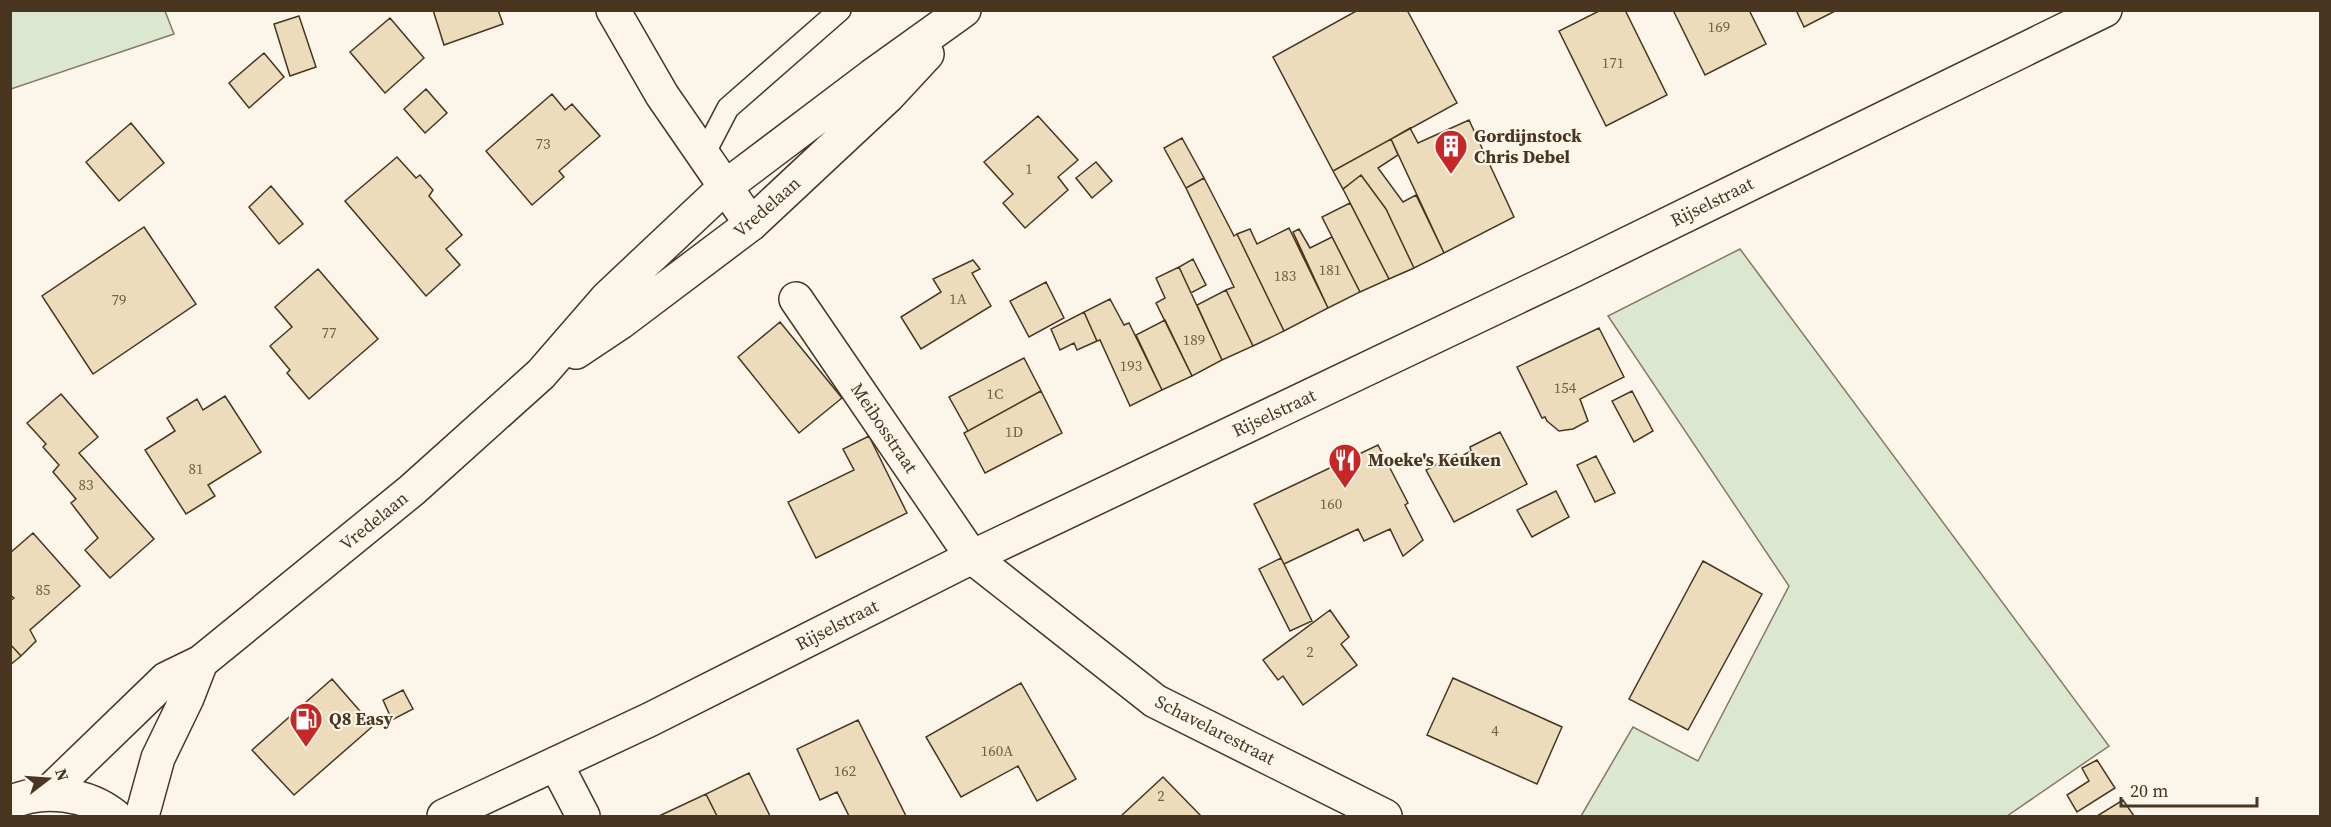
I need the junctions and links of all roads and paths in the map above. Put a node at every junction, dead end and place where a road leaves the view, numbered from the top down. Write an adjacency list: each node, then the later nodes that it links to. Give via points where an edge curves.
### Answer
1 (613, 10): 5 (street)
2 (840, 10): 5 (lane, via 728,108)
3 (966, 10): 6 (street, Vredelaan, via 872,75); 7 (street, Vredelaan, via 888,96)
4 (2106, 10): 10 (street, Rijselstraat, via 1574,270)
5 (703, 156): 6 (street)
6 (725, 187): 7 (street); 9 (street, Vredelaan, via 607,298)
7 (751, 224): 9 (street, Vredelaan, via 621,322)
8 (796, 299): 10 (street, Meibosstraat)
9 (542, 374): 11 (street, Vredelaan, via 412,490)
10 (972, 557): 12 (street, Rijselstraat); 15 (street, Schavelarestraat, via 1155,701)
11 (201, 663): 13 (street, Vredelaan, via 166,679); 17 (street, Vredelaan, via 158,758)
12 (556, 764): 18 (street, Rijselstraat); 19 (street)
13 (46, 794): 14 (street); 16 (street, via 77,797)
14 (10, 803)
15 (1379, 815)
16 (115, 816)
17 (142, 816)
18 (444, 816)
19 (583, 816)

